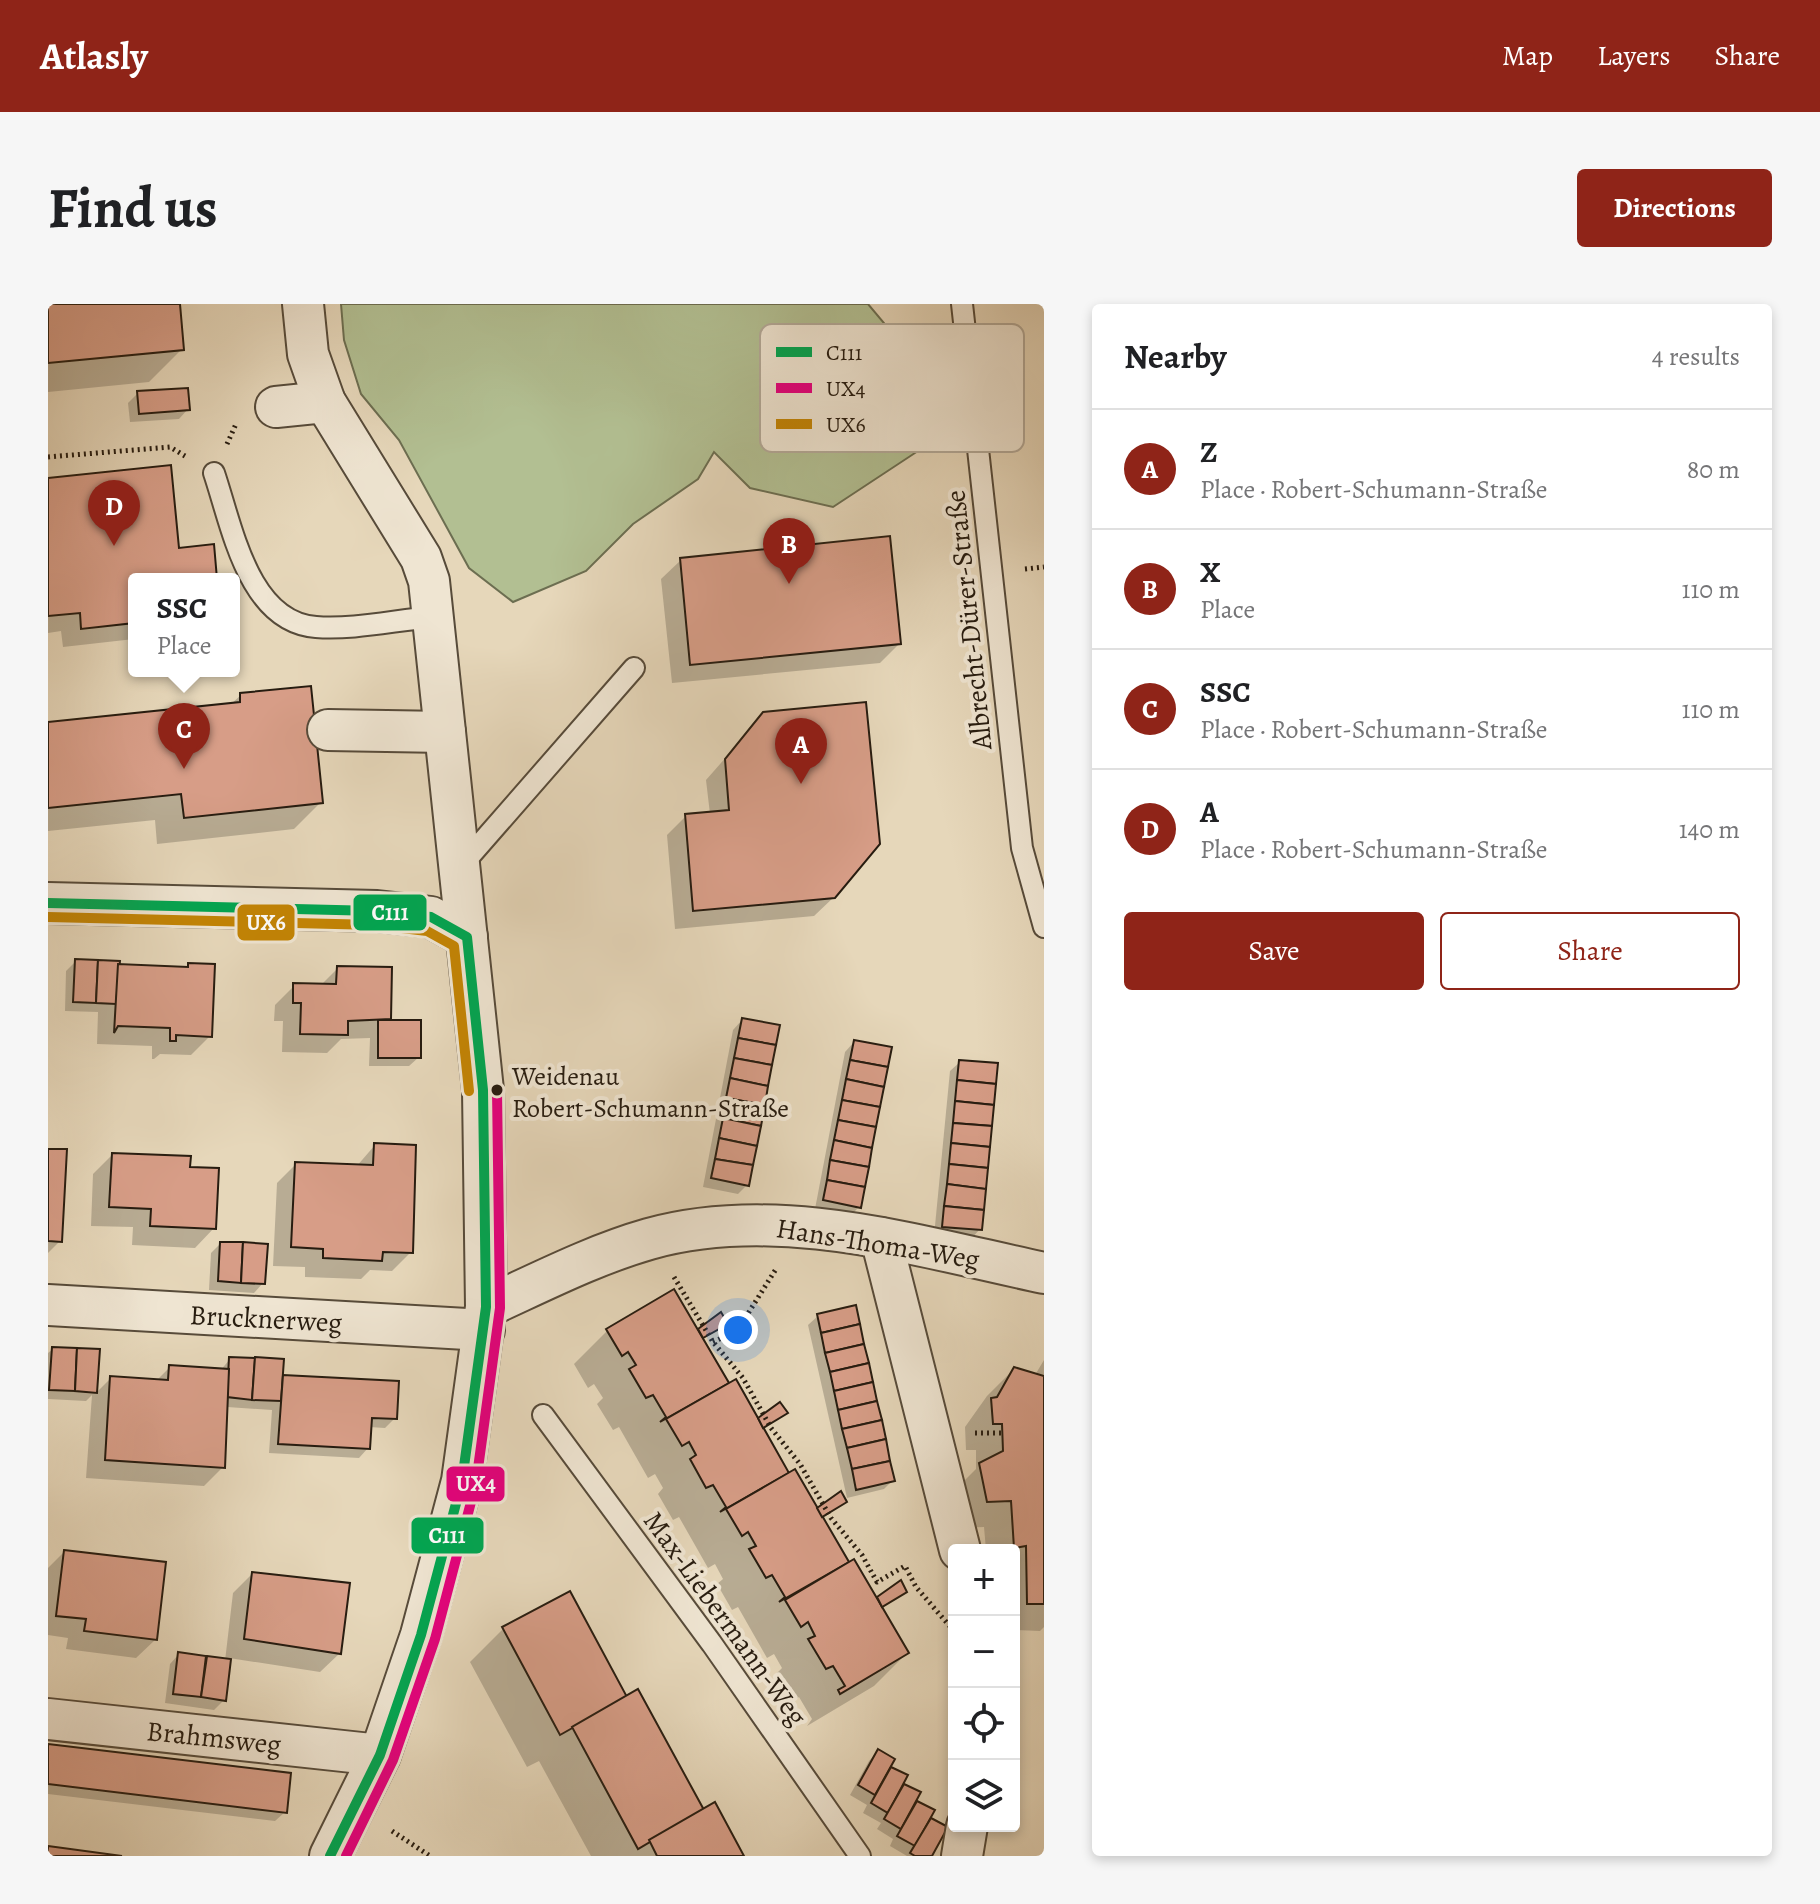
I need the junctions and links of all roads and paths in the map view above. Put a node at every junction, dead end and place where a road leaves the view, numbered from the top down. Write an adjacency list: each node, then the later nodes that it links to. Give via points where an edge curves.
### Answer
1 (303, 304): 4 (street, via 308,354)
2 (962, 304): 3 (lane, Albrecht-Dürer-Straße)
3 (964, 324)
4 (325, 402): 5 (street); 9 (street, via 421,558)
5 (276, 407)
6 (978, 452): 15 (lane, Albrecht-Dürer-Straße, via 1022,848)
7 (48, 457): 8 (path, via 170,447)
8 (214, 473): 9 (lane, via 248,575 269,608 314,627)
9 (433, 617): 12 (street)
10 (634, 668): 13 (lane)
11 (328, 730): 12 (street)
12 (445, 732): 13 (street)
13 (461, 866): 16 (street)
14 (48, 903): 16 (street, via 377,911 431,917)
15 (1044, 927)
16 (467, 937): 22 (street, via 483,1090)
17 (802, 1229): 18 (street, Hans-Thoma-Weg); 19 (street, Hans-Thoma-Weg, via 761,1223); 23 (path, via 737,1331)
18 (881, 1238): 20 (street, Hans-Thoma-Weg); 25 (street)
19 (650, 1239): 22 (street, Hans-Thoma-Weg, via 594,1259); 23 (path)
20 (1044, 1273)
21 (48, 1305): 22 (street, Brucknerweg)
22 (485, 1319): 28 (street, via 462,1481 421,1635)
23 (713, 1342): 26 (path, via 743,1378 771,1428 877,1582 905,1566)
24 (543, 1415): 31 (lane, Max-Liebermann-Weg)
25 (958, 1544)
26 (948, 1624)
27 (48, 1719): 28 (street, Brahmsweg)
28 (380, 1755): 30 (street)
29 (966, 1832): 32 (street)
30 (330, 1856)
31 (860, 1856)
32 (962, 1856)

